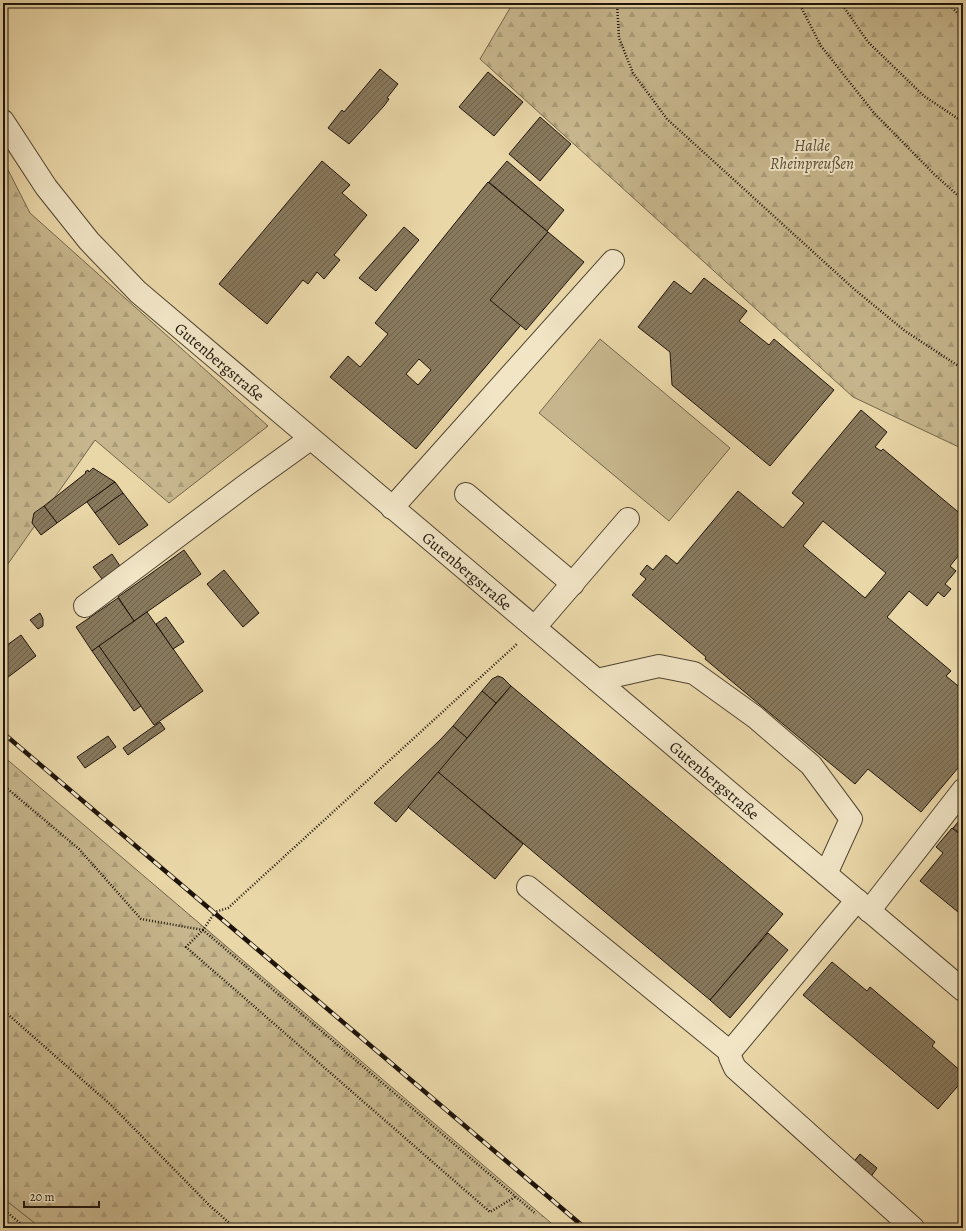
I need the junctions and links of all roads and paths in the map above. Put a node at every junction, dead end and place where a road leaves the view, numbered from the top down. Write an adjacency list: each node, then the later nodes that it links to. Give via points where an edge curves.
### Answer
1 (617, 3): 10 (path, via 619,38 633,73 667,119 854,288 905,331)
2 (798, 3): 8 (path, via 821,46 874,113)
3 (841, 3): 7 (path, via 868,42 924,96)
4 (948, 3): 5 (path)
5 (963, 19)
6 (3, 121): 11 (street, Gutenbergstraße, via 46,187 89,241 138,292)
7 (963, 122)
8 (963, 200)
9 (613, 261): 13 (street)
10 (963, 369)
11 (310, 439): 13 (street, Gutenbergstraße); 16 (street)
12 (466, 494): 15 (street)
13 (392, 508): 17 (street, Gutenbergstraße)
14 (628, 519): 15 (street)
15 (572, 584): 17 (street)
16 (85, 606)
17 (535, 627): 18 (street, Gutenbergstraße); 24 (path, via 228,908 215,912)
18 (597, 680): 21 (street, Gutenbergstraße); 21 (street, via 659,666 694,673 755,717 811,765 851,819)
19 (3, 785): 24 (path, via 79,849 141,919)
20 (963, 790): 23 (street)
21 (826, 874): 23 (street, Gutenbergstraße)
22 (528, 887): 27 (street)
23 (863, 905): 25 (street, Gutenbergstraße); 27 (street)
24 (203, 930): 28 (path, via 186,947 490,1212); 30 (path)
25 (963, 990)
26 (3, 1010): 32 (path, via 112,1106)
27 (730, 1052): 33 (street, via 735,1068)
28 (515, 1197)
29 (3, 1209): 31 (path)
30 (536, 1214)
31 (26, 1228)
32 (235, 1228)
33 (913, 1228)

